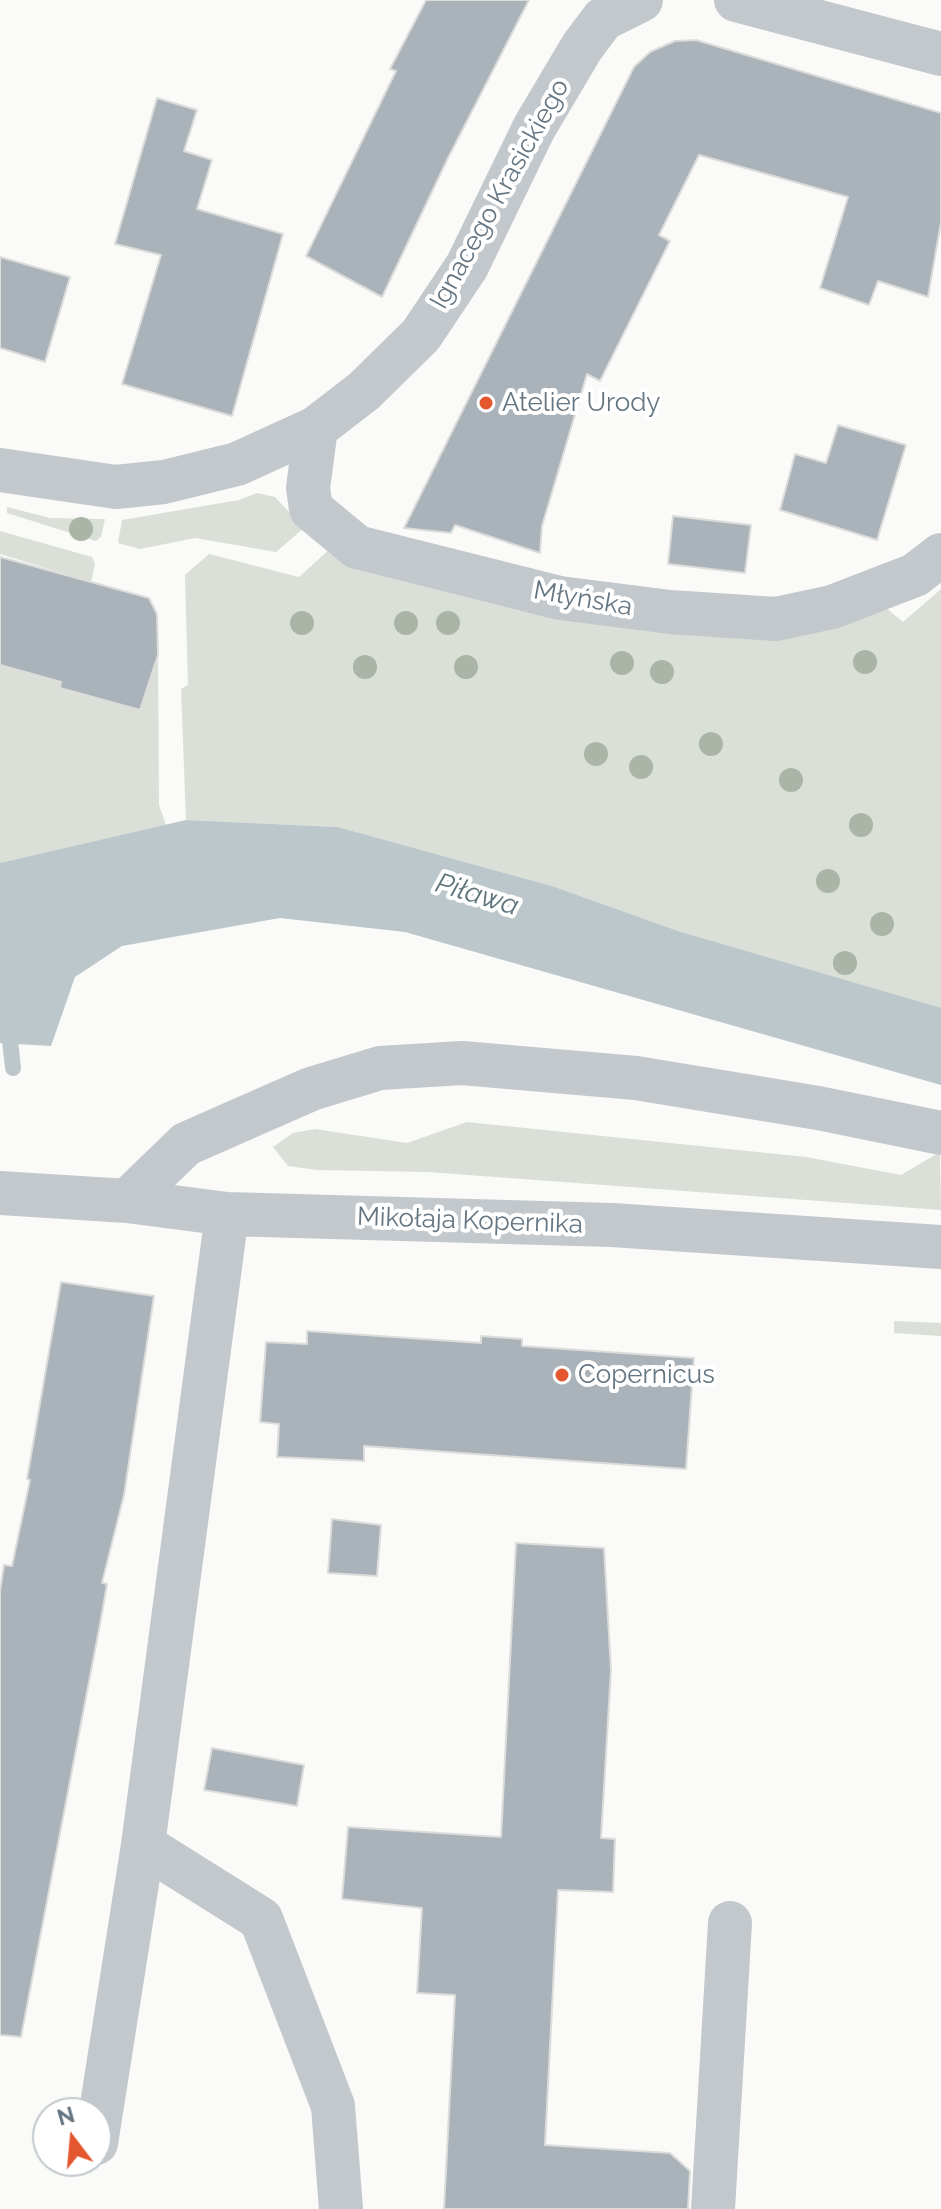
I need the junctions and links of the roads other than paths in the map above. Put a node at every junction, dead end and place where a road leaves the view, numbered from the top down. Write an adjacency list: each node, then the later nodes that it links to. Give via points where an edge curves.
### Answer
1 (641, 0): 4 (street, Ignacego Krasickiego, via 603,19 582,47 534,128 467,266 421,335 364,391)
2 (736, 0): 3 (street)
3 (941, 54)
4 (316, 428): 5 (street, Ignacego Krasickiego, via 237,464 164,482 116,487); 6 (street, Młyńska, via 308,488 311,509 357,547 560,598 714,617 776,619 832,607 915,575)
5 (0, 470)
6 (941, 555)
7 (941, 1133): 9 (street, via 636,1078 462,1063 380,1068 311,1089 186,1144)
8 (0, 1193): 9 (street, Mikołaja Kopernika)
9 (127, 1201): 10 (street, Mikołaja Kopernika)
10 (227, 1214): 11 (street, Mikołaja Kopernika, via 612,1225); 12 (street)
11 (941, 1247)
12 (143, 1845): 14 (street); 15 (street, via 261,1919 333,2106)
13 (730, 1923): 16 (street)
14 (104, 2097)
15 (341, 2209)
16 (713, 2209)

